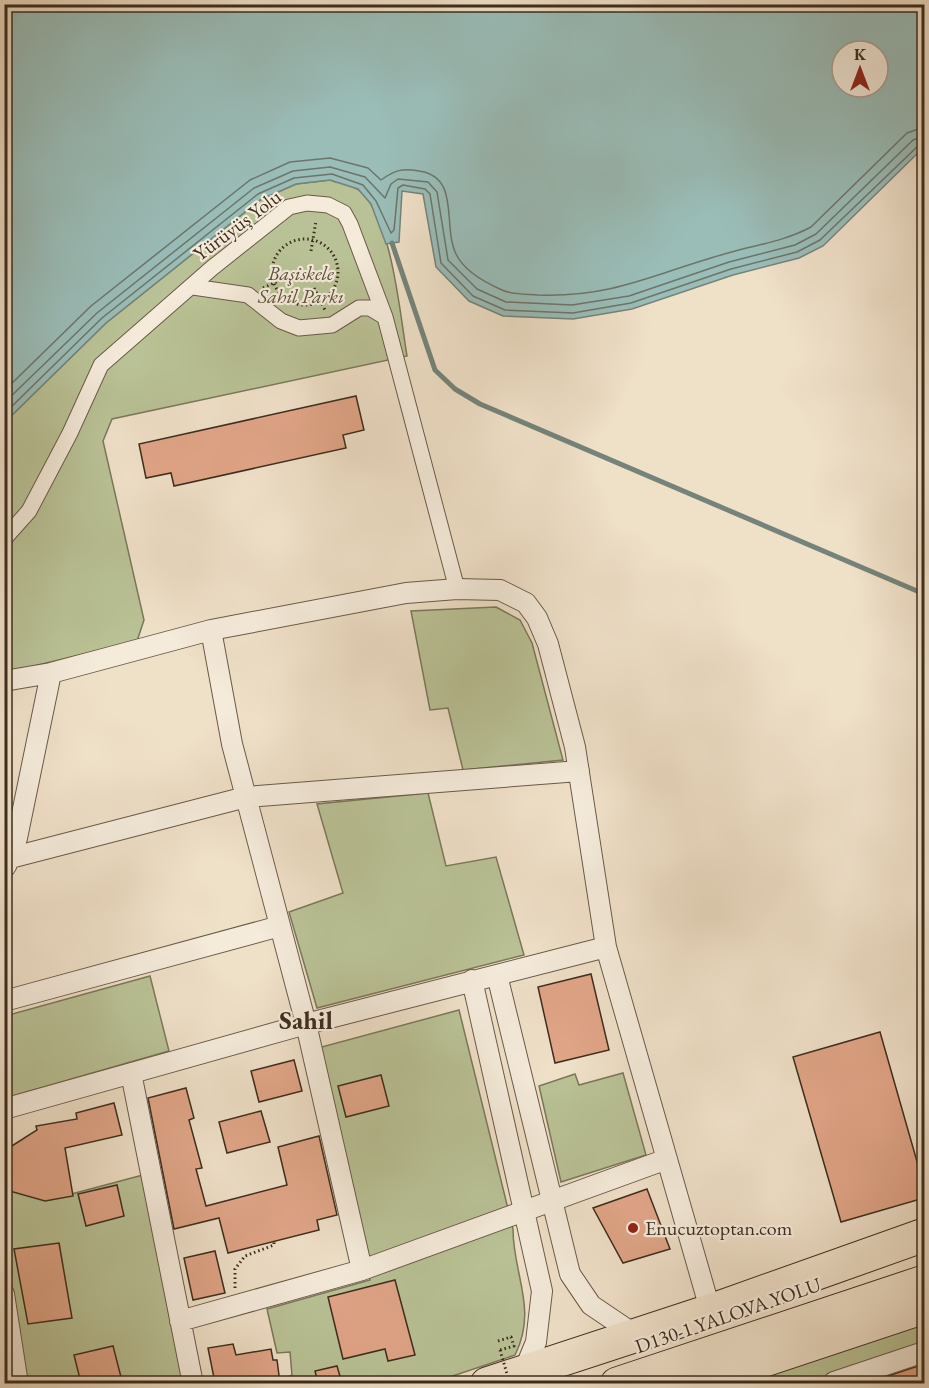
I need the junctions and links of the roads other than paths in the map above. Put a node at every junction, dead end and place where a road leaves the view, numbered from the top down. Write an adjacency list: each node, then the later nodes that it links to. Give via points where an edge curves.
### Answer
1 (193, 287): 2 (street, via 248,296 281,321 299,328 332,325 359,308 370,308); 2 (street, Yürüyüş Yolu, via 289,207 307,203 328,205 344,213); 3 (street, Yürüyüş Yolu, via 101,365 29,511)
2 (385, 317): 4 (street, Yürüyüş Yolu)
3 (4, 539)
4 (457, 589): 5 (street, via 406,593); 8 (street, via 500,590 526,603 537,618 576,747)
5 (211, 630): 6 (street); 9 (street, via 221,695)
6 (51, 673): 7 (street); 10 (street)
7 (4, 681)
8 (579, 771): 9 (street); 12 (street)
9 (246, 797): 10 (street); 11 (street)
10 (7, 863)
11 (280, 926): 15 (street); 16 (street)
12 (606, 947): 13 (street); 19 (street)
13 (497, 975): 14 (street); 20 (street)
14 (472, 980): 16 (street); 21 (street)
15 (4, 1001)
16 (306, 1024): 17 (street); 24 (street)
17 (131, 1073): 18 (street); 29 (street)
18 (4, 1109)
19 (667, 1159): 20 (street); 28 (street)
20 (551, 1200): 21 (street); 30 (street, via 575,1284 603,1315)
21 (525, 1210): 24 (street); 32 (street, via 542,1291 536,1342)
22 (924, 1235): 28 (highway)
23 (924, 1249): 32 (highway, D130-1 YALOVA YOLU)
24 (362, 1270): 29 (street)
25 (924, 1282): 37 (highway)
26 (4, 1294): 34 (street)
27 (924, 1307): 38 (highway)
28 (713, 1310): 30 (highway)
29 (180, 1321): 35 (street)
30 (634, 1334): 32 (highway)
31 (924, 1352): 33 (street)
32 (516, 1372): 36 (highway)
33 (834, 1382)
34 (18, 1383)
35 (193, 1383)
36 (487, 1383)
37 (617, 1383)
38 (692, 1383)

